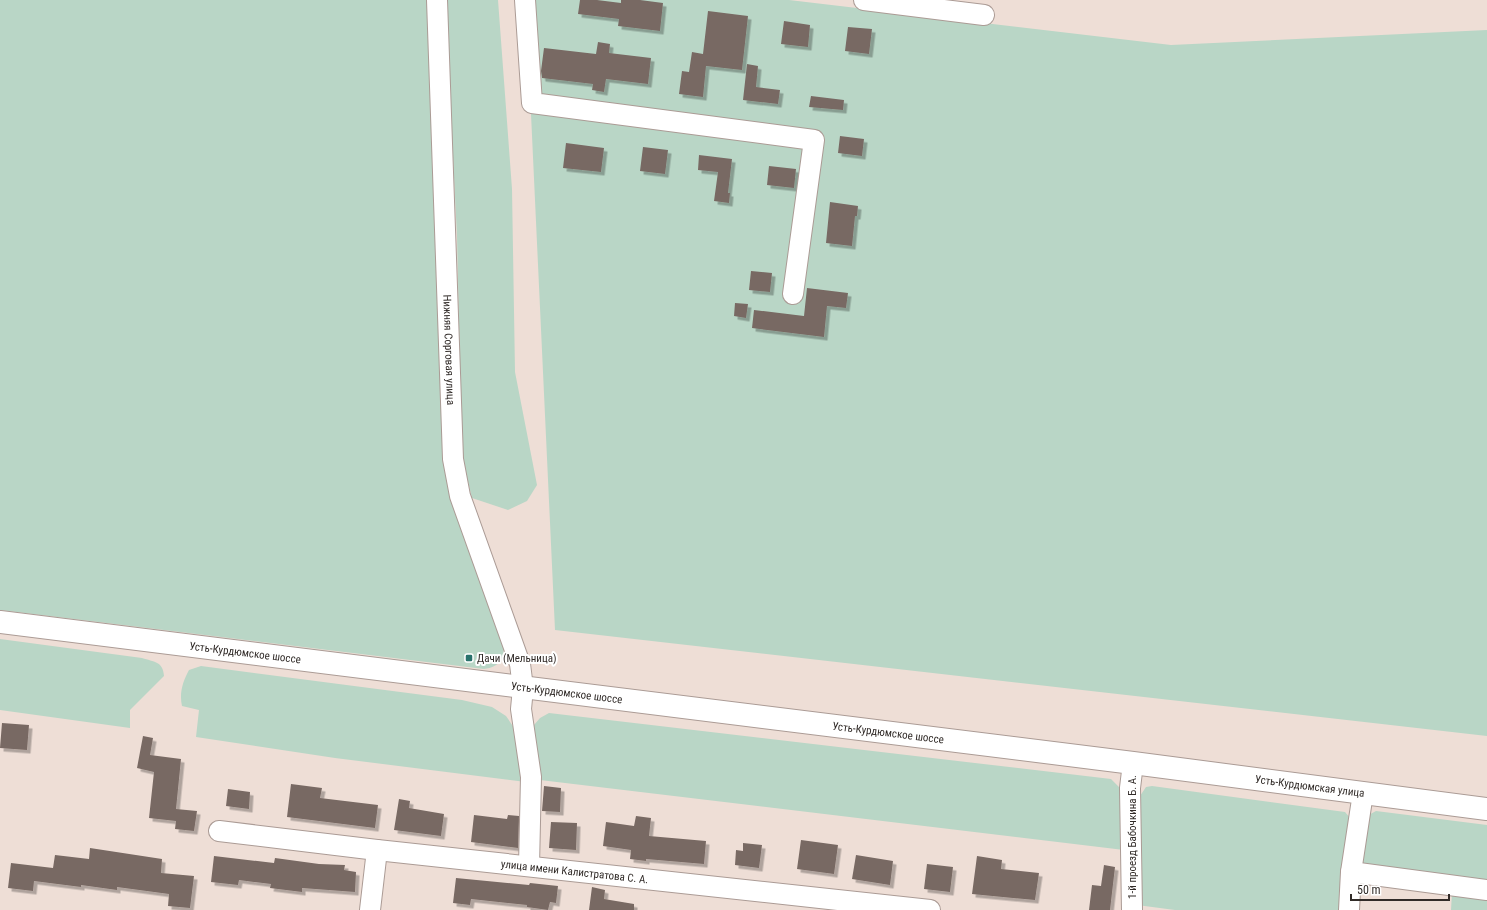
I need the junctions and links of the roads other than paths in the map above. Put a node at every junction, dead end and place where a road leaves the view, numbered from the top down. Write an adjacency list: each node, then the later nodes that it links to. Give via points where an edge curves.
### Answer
1 (437, 0): 7 (street, Нижняя Сорговая улица, via 453,460 460,496 520,664)
2 (525, 0): 5 (street, via 532,103 814,140)
3 (864, 0): 4 (street)
4 (984, 15)
5 (793, 294)
6 (0, 622): 7 (main road, Усть-Курдюмское шоссе)
7 (523, 688): 8 (main road, Усть-Курдюмское шоссе); 13 (street, Нижняя Сорговая улица, via 521,709 531,777)
8 (1133, 763): 9 (main road, Усть-Курдюмская улица); 18 (street, 1-й проезд Бабочкина Б. А., via 1130,788)
9 (1363, 793): 10 (main road, Усть-Курдюмская улица); 14 (street)
10 (1487, 809)
11 (219, 831): 12 (street, улица имени Калистратова С. А.)
12 (377, 850): 13 (street, улица имени Калистратова С. А.); 16 (street)
13 (529, 866): 17 (street, улица имени Калистратова С. А.)
14 (1351, 872): 15 (street); 19 (street)
15 (1487, 890)
16 (370, 910)
17 (930, 910)
18 (1132, 910)
19 (1349, 910)

